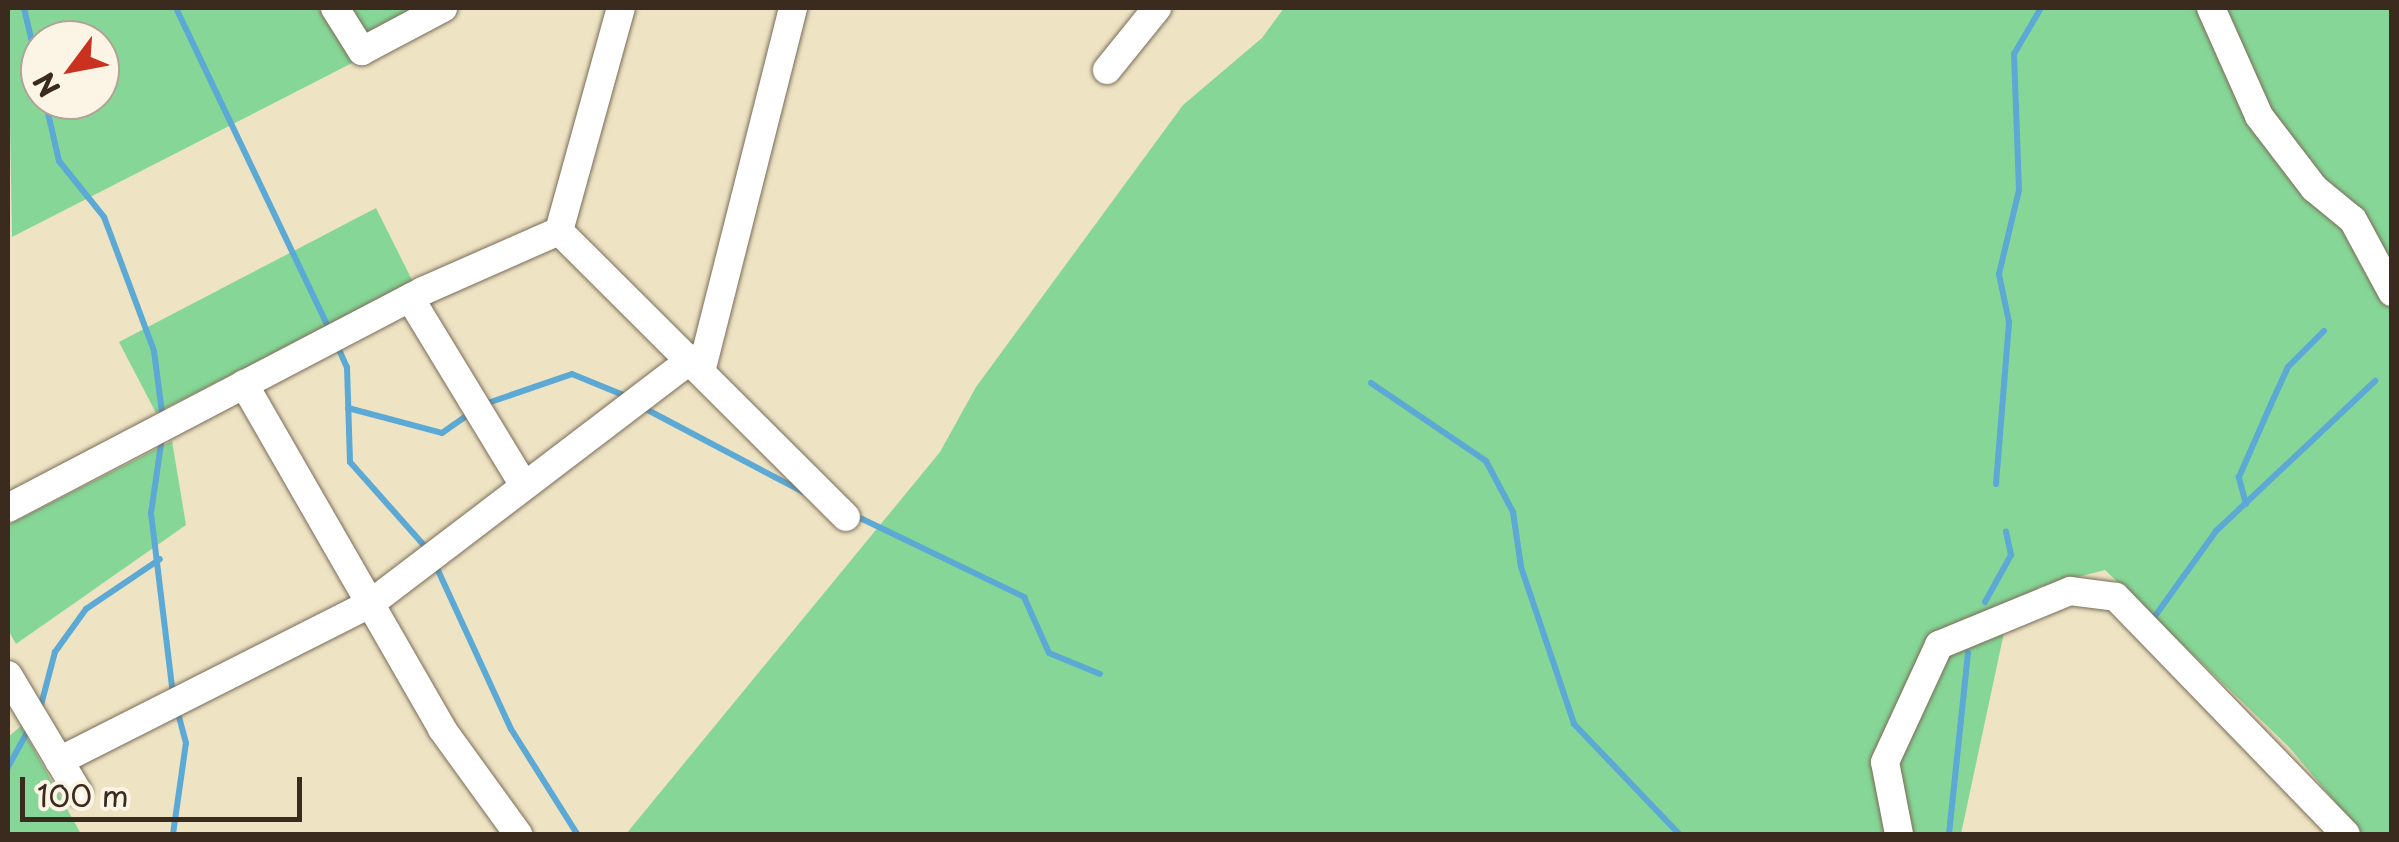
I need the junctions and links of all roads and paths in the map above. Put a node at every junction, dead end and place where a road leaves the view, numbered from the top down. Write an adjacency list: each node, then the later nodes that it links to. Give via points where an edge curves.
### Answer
1 (334, 8): 2 (street, via 362,51)
2 (443, 8)
3 (621, 8): 8 (street)
4 (793, 8): 11 (street)
5 (1157, 8): 7 (street)
6 (2211, 8): 9 (street, via 2259,116 2314,188 2353,220)
7 (1107, 70)
8 (559, 232): 10 (street); 11 (street)
9 (2392, 292)
10 (410, 298): 12 (street); 13 (street)
11 (697, 364): 13 (street); 15 (street)
12 (244, 384): 14 (street); 16 (street)
13 (523, 484): 16 (street)
14 (8, 508)
15 (846, 516)
16 (370, 604): 18 (street); 20 (street, via 442,729)
17 (8, 675): 18 (street)
18 (59, 761): 19 (street)
19 (78, 792)
20 (518, 834)
21 (1899, 834): 22 (street, via 1885,762 1939,645 2070,591 2116,597)
22 (2346, 834)

